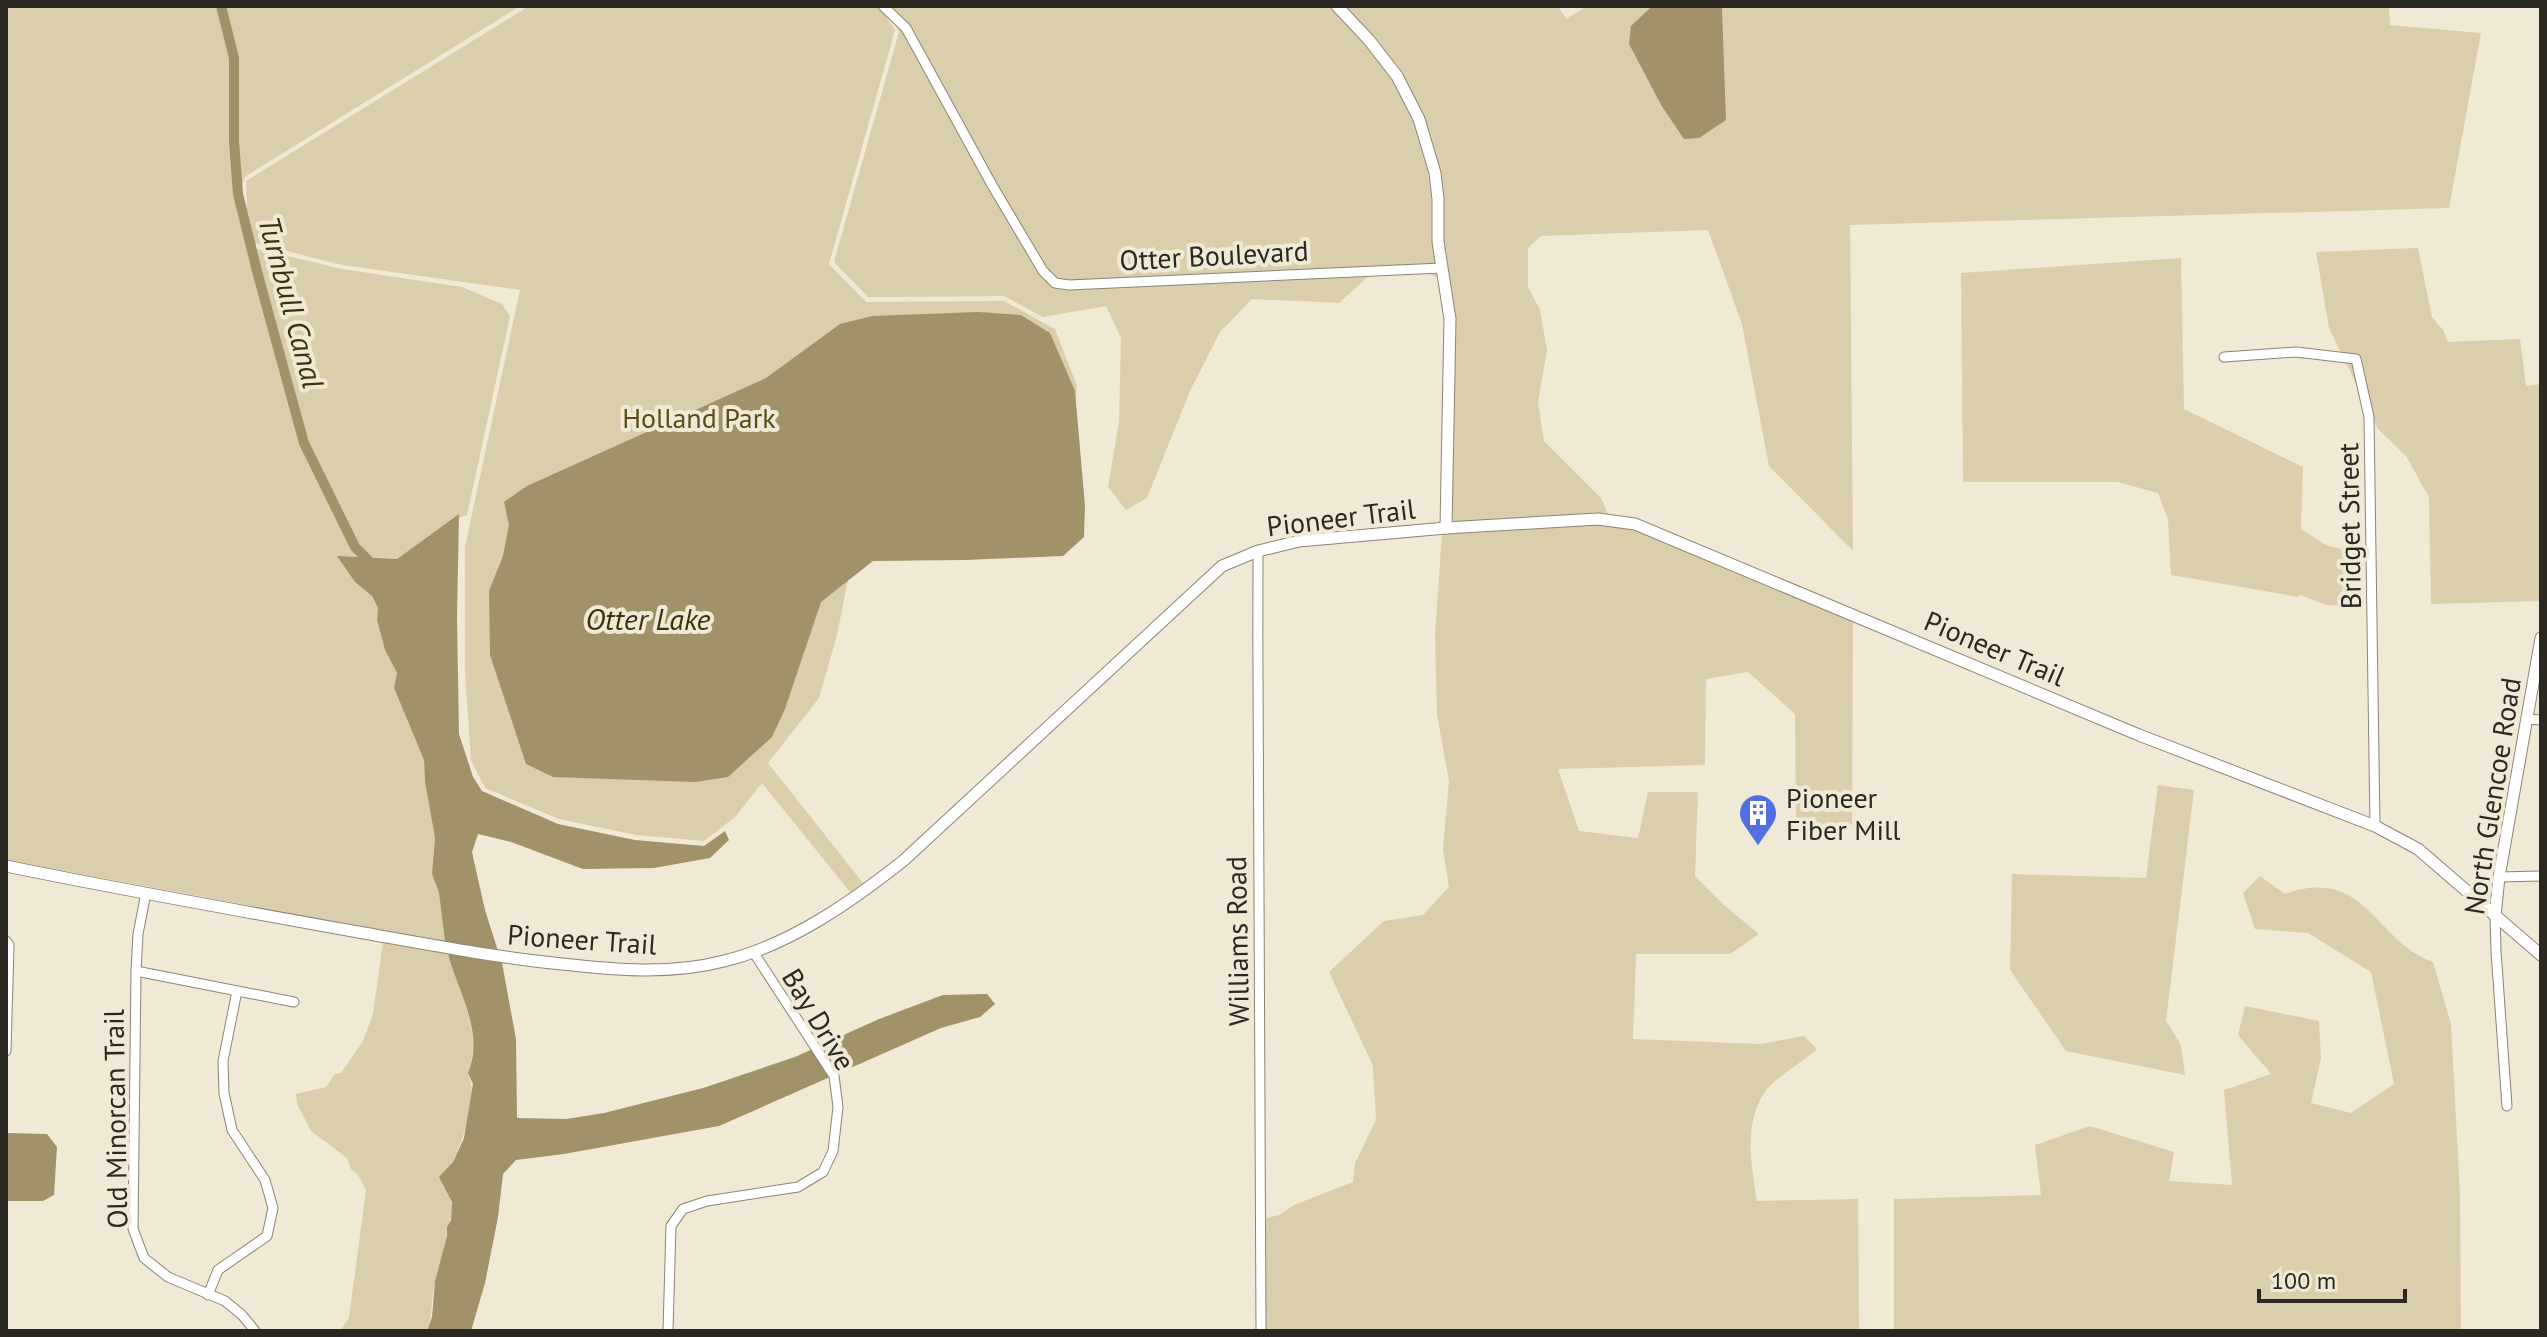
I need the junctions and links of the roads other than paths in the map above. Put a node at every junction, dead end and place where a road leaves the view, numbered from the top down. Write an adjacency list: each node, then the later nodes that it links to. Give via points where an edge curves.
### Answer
1 (883, 6): 3 (street, Otter Boulevard, via 906,28 992,185 1055,283)
2 (1337, 6): 3 (street, via 1383,56 1419,119 1435,173)
3 (1442, 268): 5 (street, via 1450,319)
4 (2224, 357): 10 (street, Bridget Street, via 2296,352 2356,359 2369,417)
5 (1446, 528): 6 (street, Pioneer Trail, via 1299,541); 10 (street, Pioneer Trail, via 1598,519 1635,524 2139,735)
6 (1258, 551): 17 (street, Pioneer Trail, via 1222,566 903,861 830,912); 27 (street, Williams Road)
7 (2541, 638): 8 (street, North Glencoe Road)
8 (2527, 719): 9 (street); 13 (street, North Glencoe Road)
9 (2541, 720)
10 (2375, 826): 15 (street, Pioneer Trail, via 2418,849)
11 (6, 866): 14 (street, Pioneer Trail)
12 (2541, 876): 13 (street)
13 (2499, 877): 15 (street, North Glencoe Road)
14 (146, 893): 17 (street, Pioneer Trail, via 503,958 639,971); 19 (street, Old Minorcan Trail)
15 (2495, 916): 18 (street, Pioneer Trail); 23 (street, North Glencoe Road)
16 (6, 941): 22 (street)
17 (754, 953): 26 (street, Bay Drive, via 834,1076 838,1107 833,1151 823,1172 798,1187 683,1209 671,1226)
18 (2541, 955)
19 (136, 971): 20 (street); 24 (street, Old Minorcan Trail, via 133,1229 144,1258 168,1277)
20 (237, 991): 21 (street); 24 (street, via 223,1061 224,1093 232,1130 265,1180 273,1208 267,1236 218,1270)
21 (294, 1002)
22 (6, 1051)
23 (2507, 1106)
24 (208, 1295): 25 (street, Old Minorcan Trail, via 225,1301)
25 (255, 1331)
26 (668, 1331)
27 (1261, 1331)

